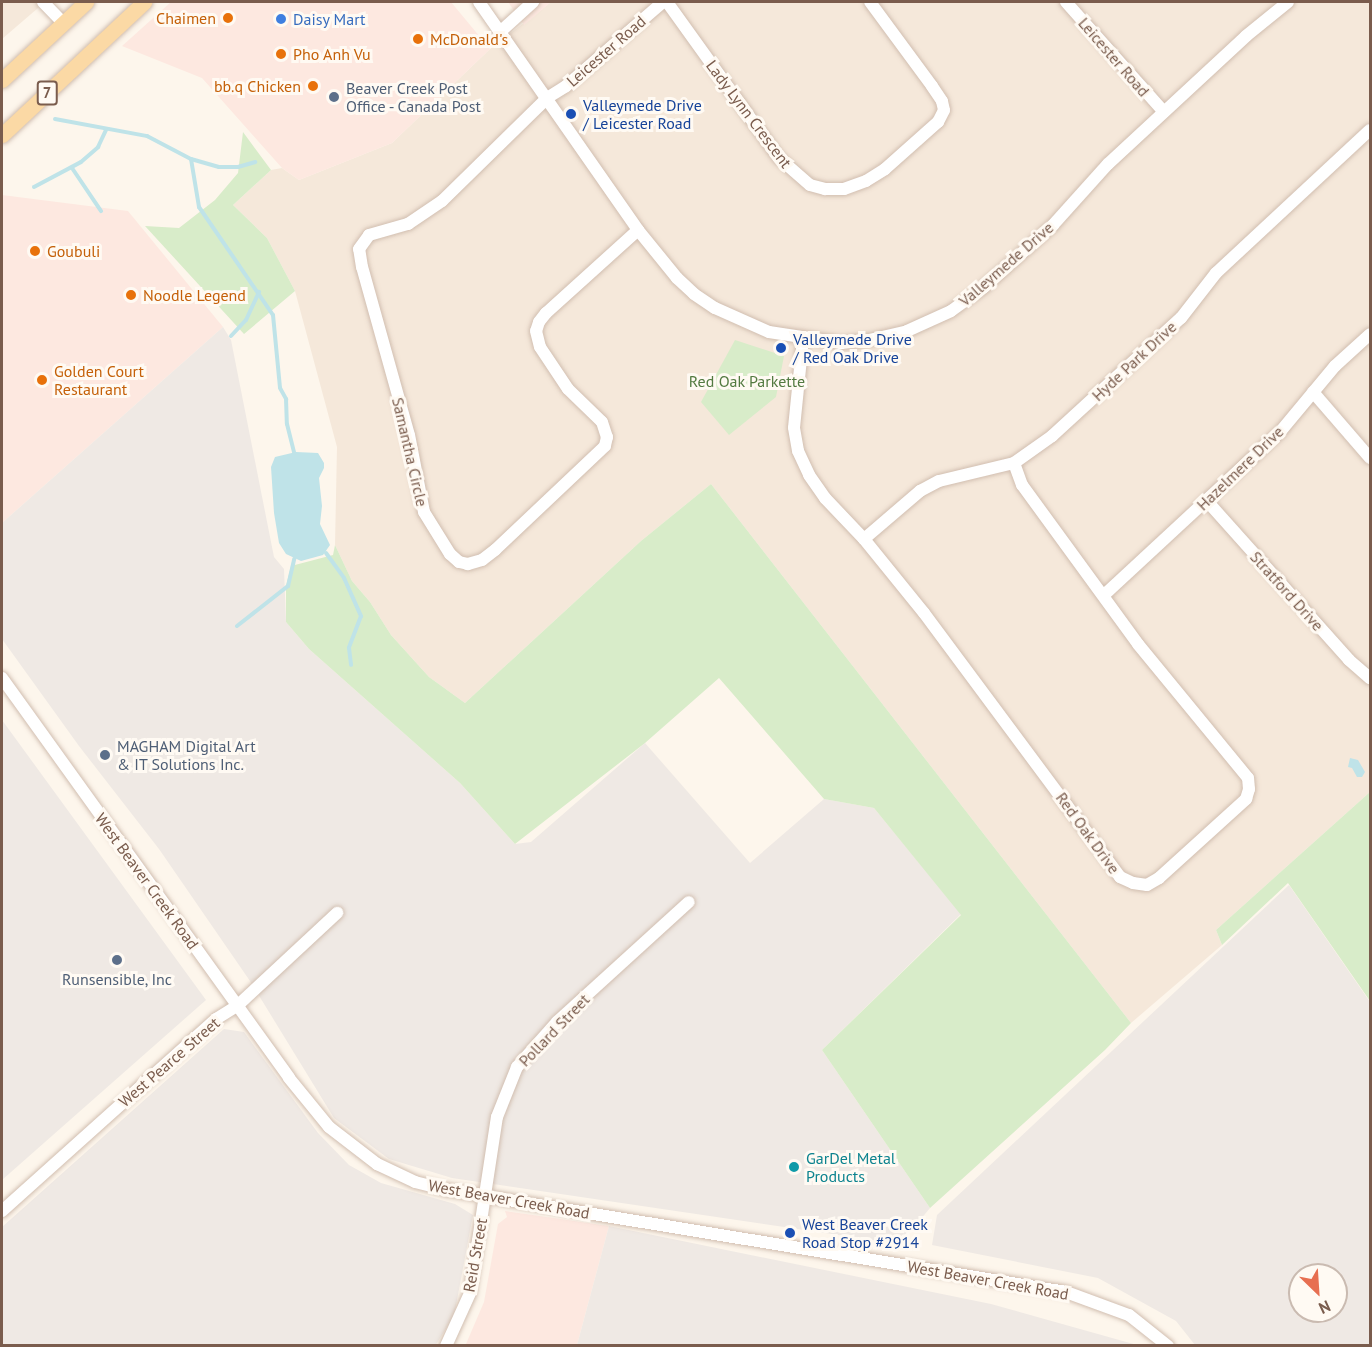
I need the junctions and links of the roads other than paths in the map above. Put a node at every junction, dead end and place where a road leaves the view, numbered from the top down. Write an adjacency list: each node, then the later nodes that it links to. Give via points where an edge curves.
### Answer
1 (43, 2): 10 (street)
2 (86, 2): 10 (main road, 7)
3 (144, 2): 16 (main road, 7)
4 (479, 2): 11 (street, Valleymede Drive)
5 (533, 2): 11 (street)
6 (665, 2): 7 (street, Lady Lynn Crescent, via 779,158 810,185 844,189 885,169 939,122 944,110 932,86); 13 (street, Leicester Road)
7 (870, 2)
8 (1066, 2): 14 (street, Leicester Road)
9 (1288, 2): 14 (street, Valleymede Drive)
10 (63, 23): 12 (main road, 7)
11 (500, 32): 13 (street, Valleymede Drive)
12 (2, 80)
13 (548, 98): 17 (street, Valleymede Drive); 17 (street, Samantha Circle, via 435,207 408,224 369,235 359,249 409,435 424,512 459,562 482,560 495,550 605,446 607,437 602,422 568,389 540,347 537,331 546,313)
14 (1164, 112): 19 (street, Valleymede Drive, via 1091,180 1053,225 951,311 907,331 869,340 841,343)
15 (1371, 130): 22 (street, Hyde Park Drive, via 1216,273 1181,318 1052,436)
16 (2, 135)
17 (638, 230): 19 (street, Valleymede Drive, via 672,272 715,308 769,332)
18 (1371, 334): 20 (street, Hazelmere Drive)
19 (802, 339): 24 (street, Red Oak Drive, via 794,428 798,451 825,498)
20 (1313, 392): 21 (street); 23 (street, Hazelmere Drive, via 1280,432)
21 (1371, 458)
22 (1014, 463): 24 (street, Hyde Park Drive, via 939,481 920,491); 25 (street, Red Oak Drive, via 1022,485)
23 (1207, 501): 25 (street, Hazelmere Drive); 27 (street, Stratford Drive, via 1348,660)
24 (864, 539): 25 (street, Red Oak Drive, via 924,613 1120,877 1147,885 1246,799 1248,778 1167,683)
25 (1104, 595)
26 (2, 678): 30 (street, West Beaver Creek Road)
27 (1371, 678)
28 (689, 902): 31 (street, Pollard Street, via 557,1022 517,1067 496,1117)
29 (337, 914): 30 (street, West Pearce Street)
30 (237, 1006): 31 (street, West Beaver Creek Road, via 313,1108 361,1154 415,1182); 32 (street, West Pearce Street, via 173,1056)
31 (483, 1196): 33 (street, Reid Street, via 475,1273); 34 (street, West Beaver Creek Road, via 1066,1292 1129,1315)
32 (2, 1211)
33 (446, 1346)
34 (1168, 1346)

